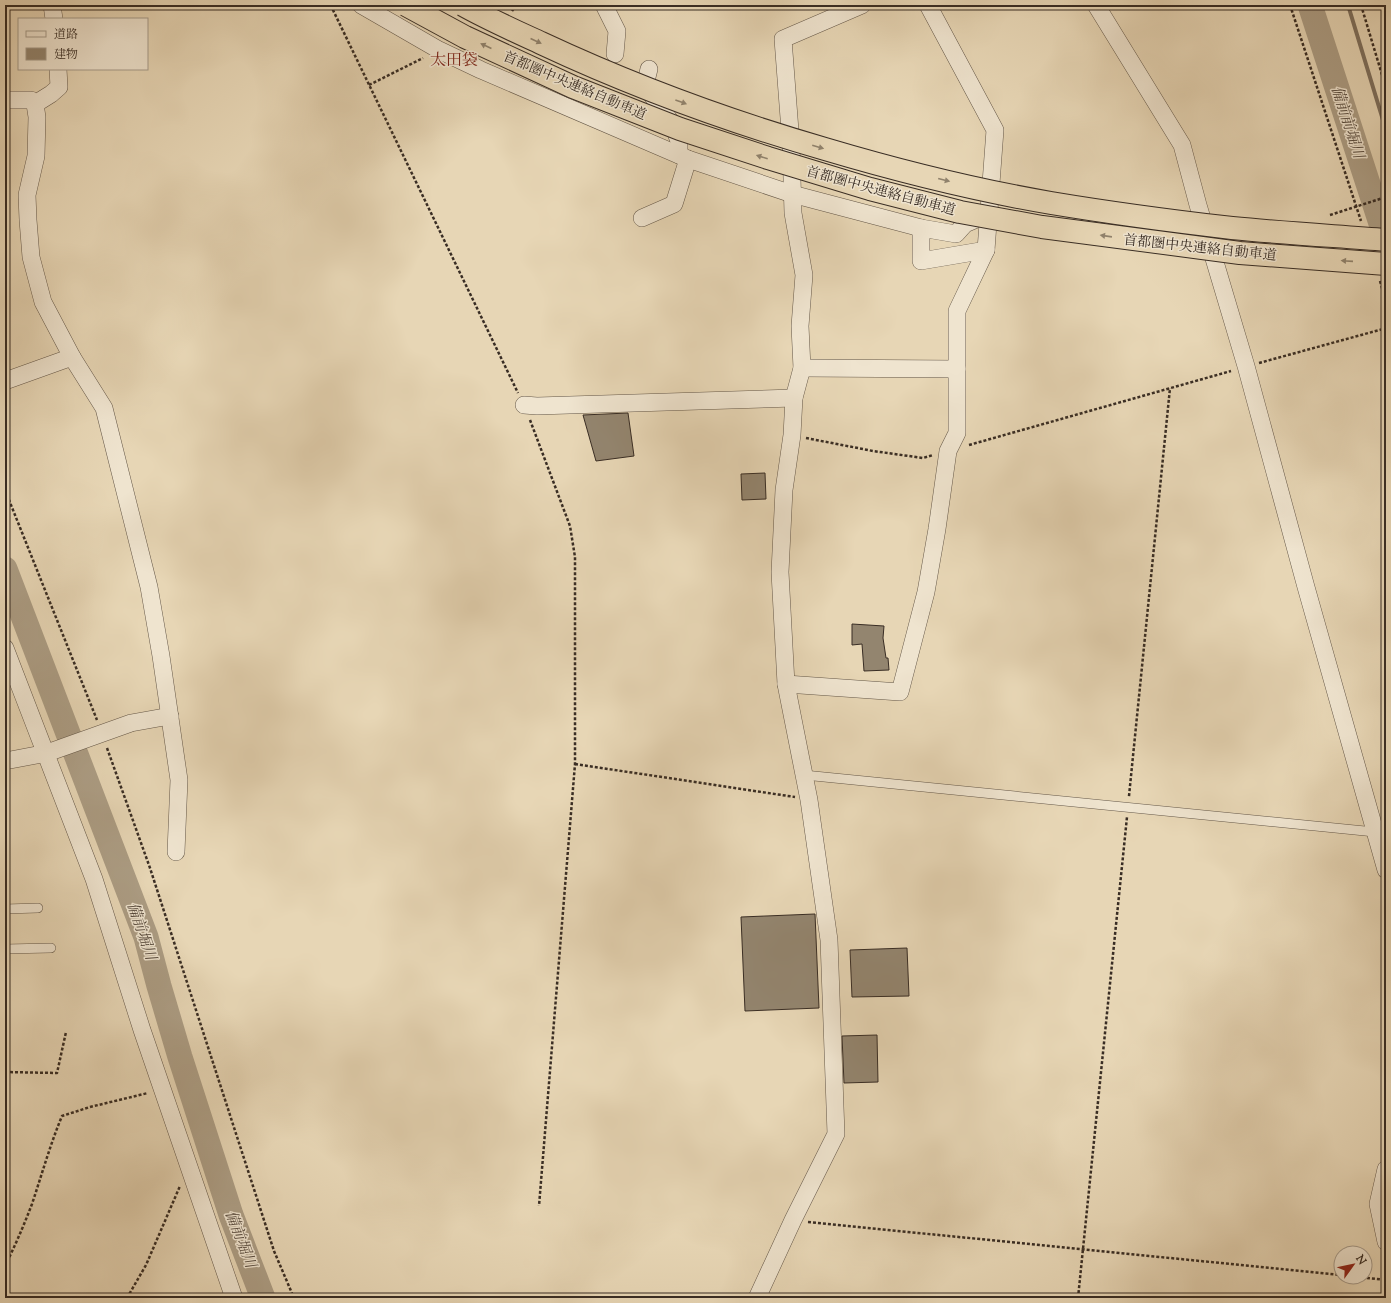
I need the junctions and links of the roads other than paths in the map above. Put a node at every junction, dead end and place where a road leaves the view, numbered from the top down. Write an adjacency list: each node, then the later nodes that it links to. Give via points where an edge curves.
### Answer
1 (52, 5): 9 (street)
2 (361, 5): 15 (street, via 440,50 488,73)
3 (406, 5): 22 (highway, 首都圏中央連絡自動車道, one-way to 3, bridge, via 1042,227 960,212 870,190 666,124 573,87 465,37)
4 (463, 5): 20 (highway, 首都圏中央連絡自動車道, one-way to 20, bridge, via 583,63 679,102 774,134 877,164 965,186 1146,218 1232,228)
5 (604, 5): 10 (street, via 617,31)
6 (862, 5): 16 (street, via 783,39)
7 (928, 5): 17 (street, via 995,130)
8 (1096, 5): 35 (street, via 1182,145)
9 (54, 18)
10 (615, 54)
11 (649, 69): 15 (street, via 646,81 649,91 673,125)
12 (58, 70): 14 (street, via 59,86)
13 (5, 100): 14 (street, via 31,100)
14 (35, 104): 23 (street, via 36,156 27,195 31,257 43,302)
15 (684, 157): 16 (street); 18 (street, via 674,204)
16 (792, 194): 19 (street); 24 (street, via 804,275 800,326)
17 (988, 214): 19 (street, via 965,224 956,234); 21 (street)
18 (642, 218)
19 (921, 228): 21 (street, via 921,261)
20 (1386, 240)
21 (986, 250): 25 (street, via 957,311)
22 (1383, 272)
23 (72, 357): 26 (street); 31 (street, via 104,408 149,587)
24 (802, 368): 25 (street); 27 (street)
25 (957, 369): 30 (street, via 957,433 948,451 926,592 900,692)
26 (5, 381)
27 (794, 398): 28 (street); 30 (street, via 792,435 784,490 780,572)
28 (524, 405)
29 (5, 648): 32 (street)
30 (786, 684): 34 (street)
31 (170, 716): 32 (street, via 132,723); 36 (street, via 179,780)
32 (47, 753): 33 (street); 44 (street, via 94,879 165,1099)
33 (5, 761)
34 (804, 775): 35 (lane); 45 (street, via 829,940 836,1134)
35 (1375, 832): 37 (street)
36 (176, 852)
37 (1386, 870)
38 (38, 908): 39 (lane)
39 (5, 909)
40 (51, 948): 41 (lane)
41 (5, 949)
42 (1386, 1169): 43 (street, via 1378,1204)
43 (1386, 1242)
44 (234, 1298)
45 (757, 1298)

